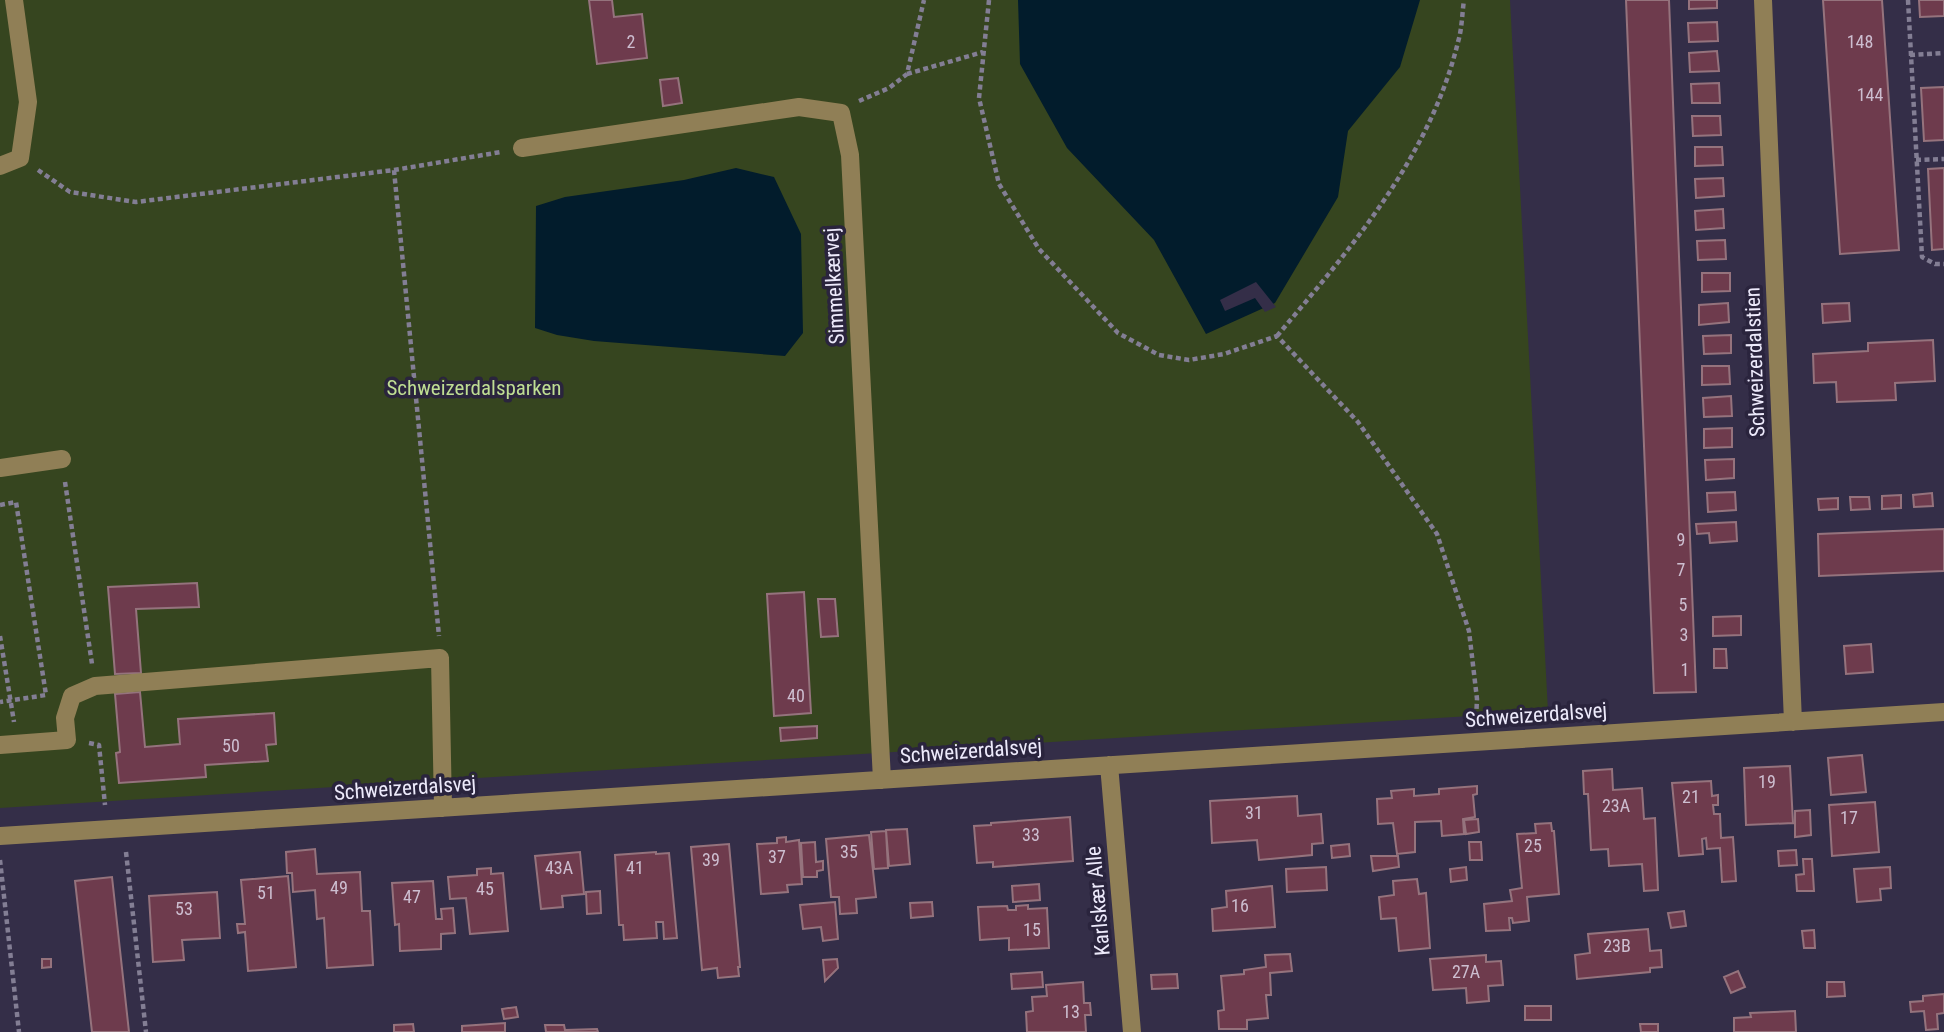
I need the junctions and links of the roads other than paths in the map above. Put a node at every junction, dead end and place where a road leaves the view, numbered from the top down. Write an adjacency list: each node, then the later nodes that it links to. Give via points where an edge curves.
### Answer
1 (14, 0): 4 (street, via 28,102 20,158)
2 (1763, 0): 8 (street, Schweizerdalstien)
3 (522, 148): 11 (street, Simmelkærvej, via 799,107 841,113 850,155)
4 (0, 166)
5 (62, 459): 6 (street)
6 (0, 468)
7 (1944, 712): 8 (street, Schweizerdalsvej)
8 (1793, 722): 10 (street, Schweizerdalsvej)
9 (9, 745): 12 (street, via 67,740 65,718 72,696 95,686 440,658)
10 (1109, 765): 11 (street, Schweizerdalsvej); 14 (street, Karlskær Alle)
11 (882, 780): 12 (street, Schweizerdalsvej)
12 (443, 808): 13 (street, Schweizerdalsvej)
13 (0, 836)
14 (1132, 1032)

